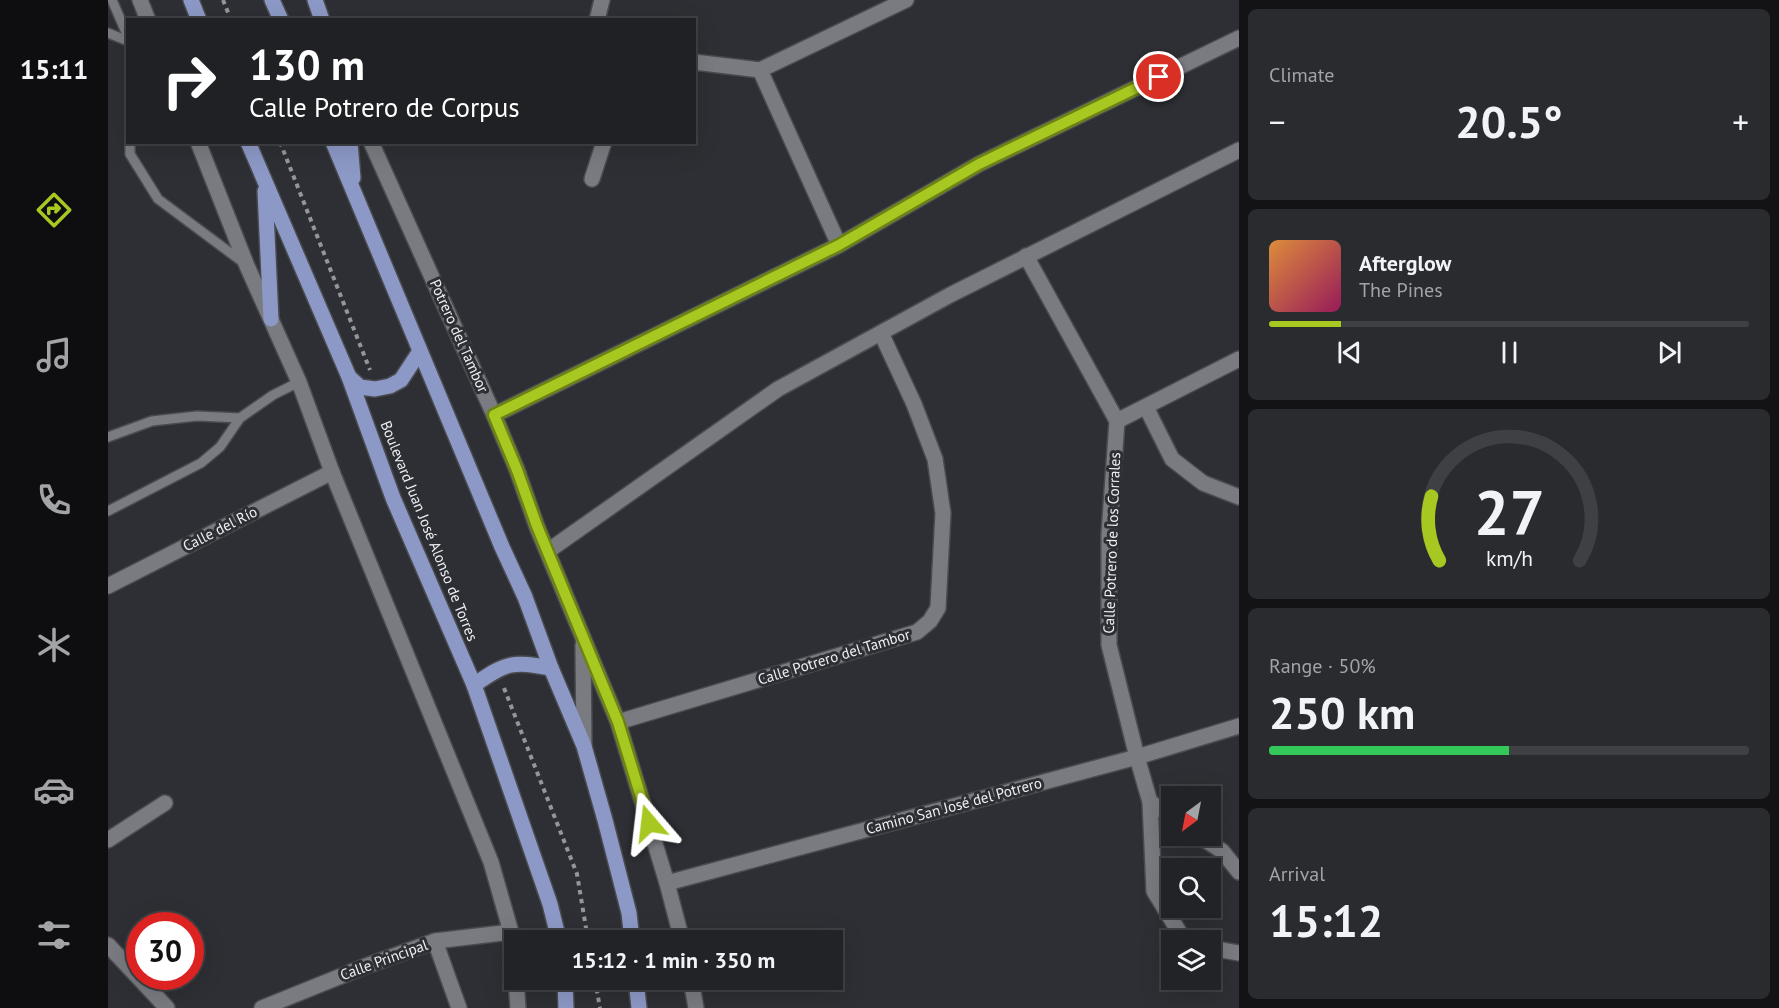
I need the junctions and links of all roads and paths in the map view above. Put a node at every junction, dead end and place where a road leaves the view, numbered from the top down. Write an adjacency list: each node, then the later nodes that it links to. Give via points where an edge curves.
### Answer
1 (112, 0): 16 (lane)
2 (140, 0): 9 (street)
3 (191, 0): 10 (main road)
4 (223, 0): 11 (path)
5 (272, 0): 12 (main road)
6 (315, 0): 13 (main road)
7 (602, 0): 14 (street)
8 (906, 0): 20 (street)
9 (147, 18)
10 (198, 18)
11 (230, 18)
12 (280, 18)
13 (321, 18)
14 (598, 18)
15 (108, 33): 17 (lane)
16 (126, 34)
17 (126, 38)
18 (1239, 38): 32 (street, via 979,164)
19 (696, 62): 20 (street)
20 (760, 70): 32 (street)
21 (130, 144): 34 (lane, via 130,154 158,199)
22 (199, 144): 34 (street)
23 (249, 144): 30 (main road, Boulevard Juan José Alonso de Torres)
24 (334, 144): 31 (main road)
25 (350, 144): 31 (main road)
26 (372, 144): 42 (street, Potrero del Tambor)
27 (603, 144): 29 (street)
28 (1239, 150): 33 (street)
29 (592, 179)
30 (264, 182): 35 (main road); 39 (main road, Boulevard Juan José Alonso de Torres)
31 (354, 190): 37 (main road)
32 (839, 245): 42 (street)
33 (1026, 256): 36 (street); 44 (street)
34 (248, 266): 35 (street)
35 (271, 319): 40 (street)
36 (881, 333): 49 (street, via 778,389); 54 (street, Calle Potrero del Tambor, via 935,459 943,513 938,608 930,621 917,632)
37 (420, 351): 39 (main road, via 401,380 390,386 360,387); 52 (main road, via 525,597)
38 (1239, 359): 41 (street)
39 (349, 377): 53 (main road, Boulevard Juan José Alonso de Torres, via 393,498)
40 (299, 382): 43 (lane); 46 (street)
41 (1146, 407): 44 (street); 47 (street, via 1172,459 1203,483)
42 (494, 415): 49 (street, Potrero del Tambor)
43 (240, 418): 45 (lane, via 197,416 152,421); 48 (lane, via 220,447 201,463)
44 (1117, 421): 57 (street, Calle Potrero de los Corrales, via 1109,534 1109,645)
45 (108, 437)
46 (332, 472): 50 (street, Calle del Río); 65 (street, via 491,862)
47 (1239, 497)
48 (108, 511)
49 (548, 551): 51 (street, Potrero del Tambor)
50 (108, 586)
51 (583, 636): 54 (street, Potrero del Tambor); 56 (street)
52 (551, 668): 53 (main road, via 523,663 508,665); 56 (main road)
53 (474, 685): 66 (main road, Boulevard Juan José Alonso de Torres)
54 (618, 722): 64 (street, Potrero del Tambor)
55 (1239, 726): 57 (street, Camino San José del Potrero)
56 (584, 746): 67 (main road)
57 (1137, 757): 58 (street, Calle Potrero de los Corrales); 64 (street, Camino San José del Potrero)
58 (1150, 802): 60 (street); 69 (street, Calle Potrero de los Corrales, via 1154,891)
59 (165, 803): 61 (street)
60 (1161, 810)
61 (108, 840)
62 (1214, 846): 63 (street)
63 (1239, 872)
64 (667, 883): 68 (street, Potrero del Tambor)
65 (510, 930)
66 (556, 930)
67 (631, 930)
68 (679, 930)
69 (1178, 930)
70 (504, 933): 71 (street, Calle Principal)
71 (435, 941): 82 (street, Calle Principal); 83 (street)
72 (108, 945): 81 (street)
73 (1221, 950): 74 (street)
74 (1239, 953)
75 (517, 990): 84 (street)
76 (565, 990): 85 (main road)
77 (597, 990): 86 (path)
78 (637, 990): 87 (main road)
79 (693, 990): 88 (street)
80 (695, 990): 89 (street)
81 (168, 1008)
82 (262, 1008)
83 (459, 1008)
84 (518, 1008)
85 (566, 1008)
86 (600, 1008)
87 (639, 1008)
88 (696, 1008)
89 (704, 1008)

